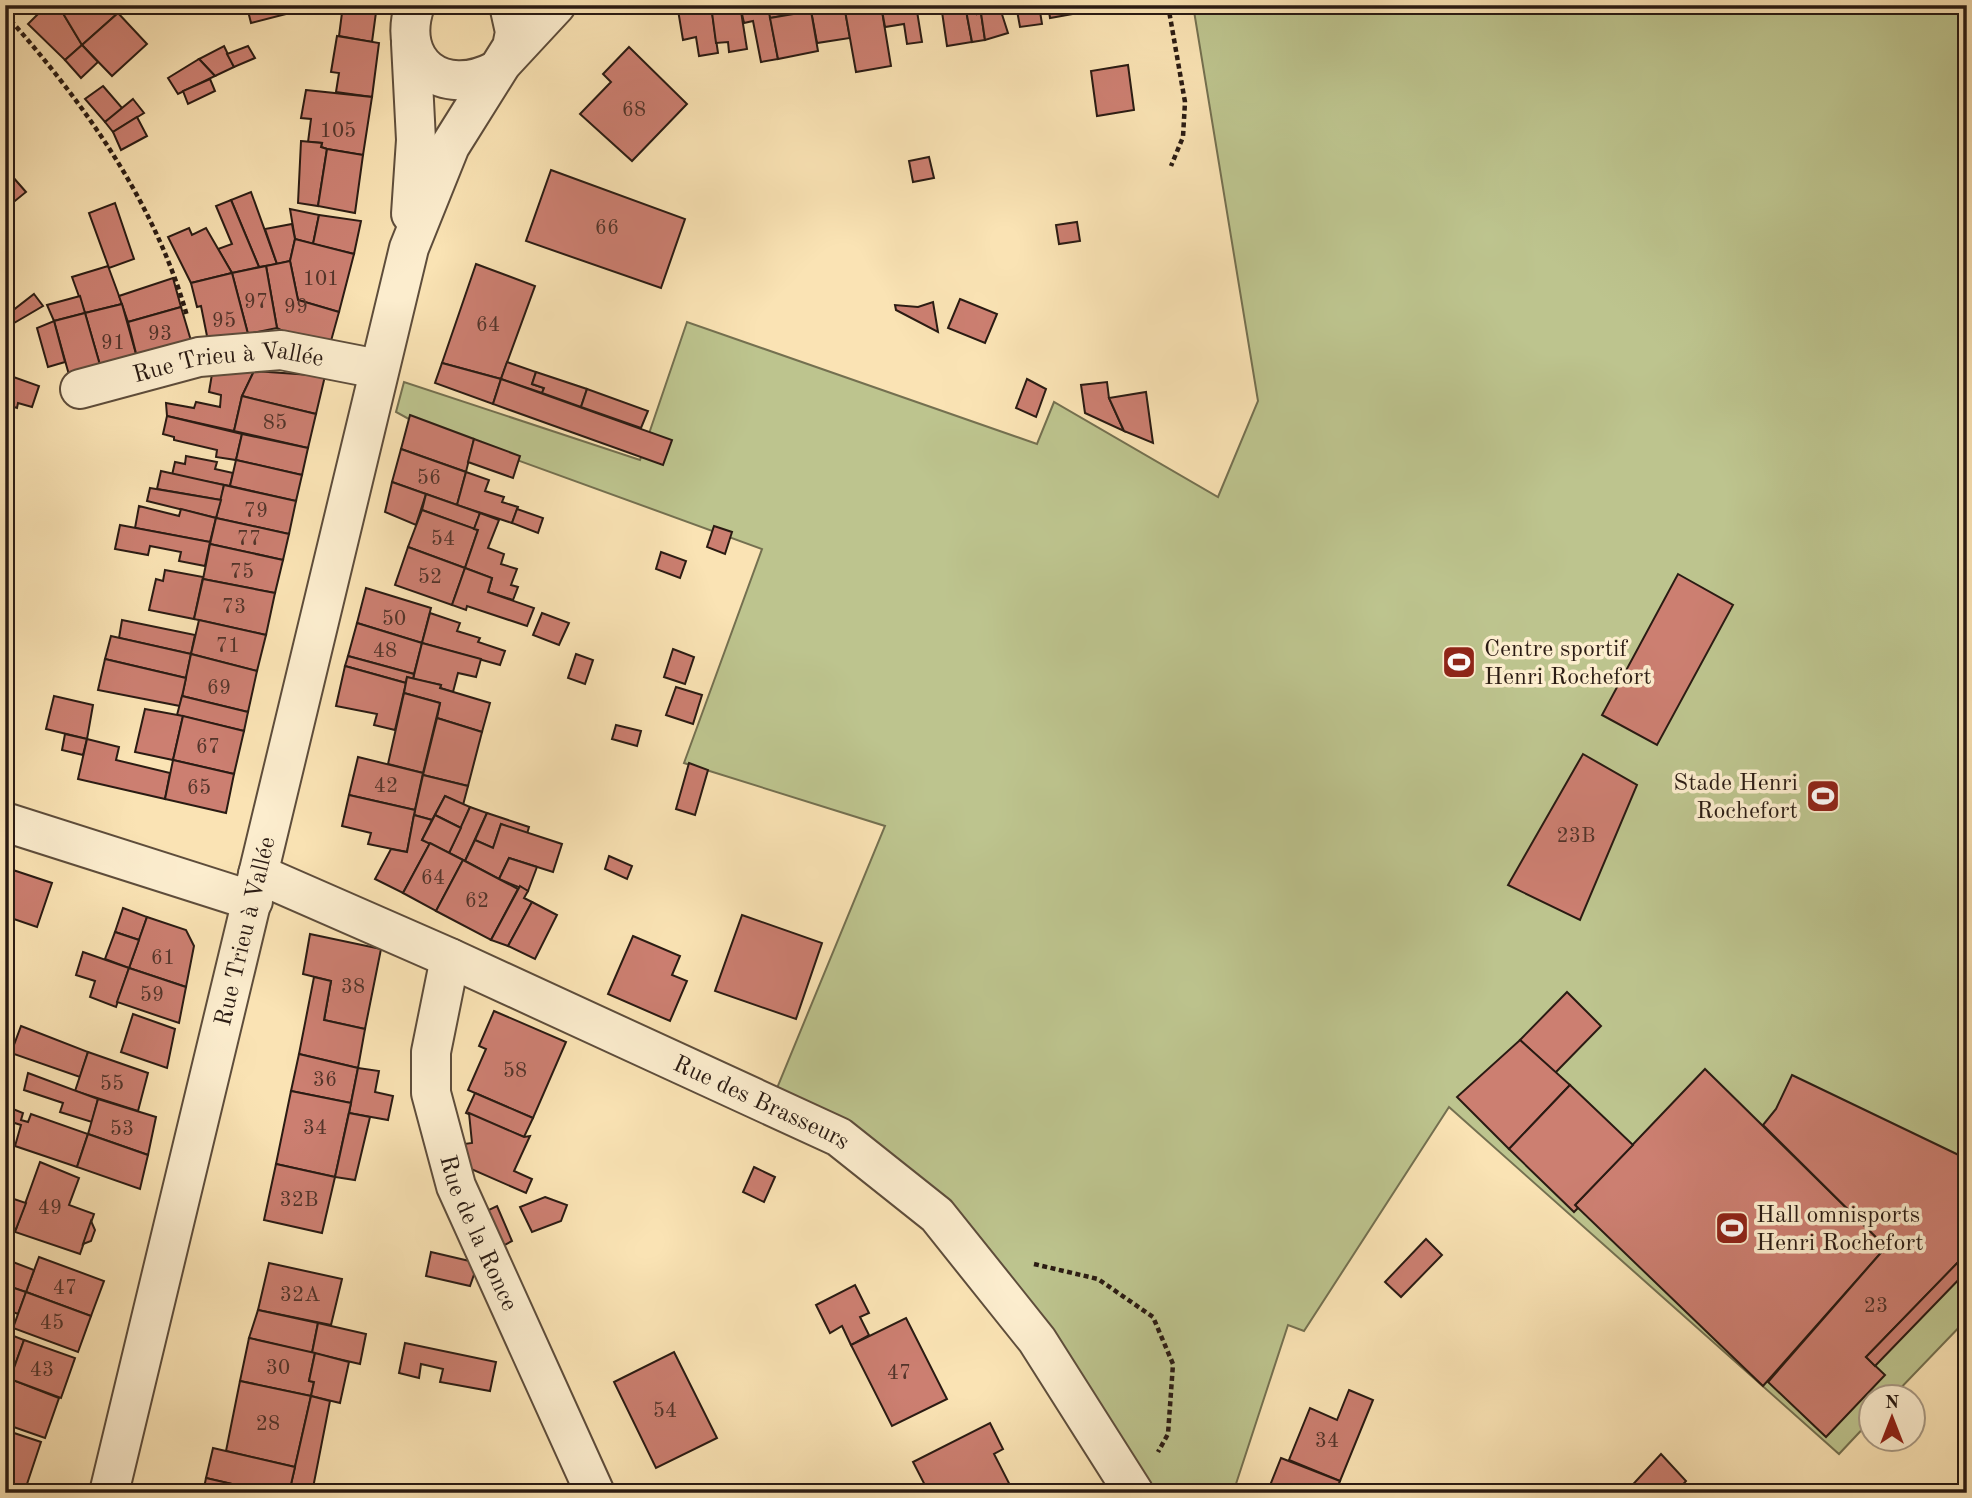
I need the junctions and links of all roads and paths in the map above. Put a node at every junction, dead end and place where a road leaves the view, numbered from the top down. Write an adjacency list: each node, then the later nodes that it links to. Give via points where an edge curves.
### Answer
1 (415, 5): 6 (street, via 409,23)
2 (509, 5): 7 (street, via 515,32)
3 (556, 5): 7 (street)
4 (1168, 5): 8 (path, via 1185,102 1183,137)
5 (5, 14): 10 (path, via 103,138 161,238)
6 (411, 43): 7 (street, via 418,60 444,80 478,80); 9 (street, via 416,140)
7 (500, 66): 9 (street, via 450,146)
8 (1171, 166)
9 (409, 248): 11 (street, Rue Trieu à Vallée)
10 (199, 357): 11 (street, Rue Trieu à Vallée, via 281,351); 12 (street, Rue Trieu à Vallée)
11 (377, 369): 14 (street, Rue Trieu à Vallée)
12 (80, 388)
13 (5, 822): 14 (street, Rue des Brasseurs)
14 (256, 887): 15 (street, Rue des Brasseurs); 18 (street, Rue Trieu à Vallée)
15 (450, 958): 16 (street, Rue des Brasseurs, via 839,1137 937,1215); 19 (street, Rue de la Ronce, via 430,1052 432,1093 456,1186)
16 (974, 1260): 17 (path, via 1023,1262 1098,1279 1153,1317 1173,1364 1168,1434); 20 (street, Rue des Brasseurs, via 1037,1340)
17 (1155, 1458)
18 (109, 1493)
19 (595, 1493)
20 (1134, 1493)

